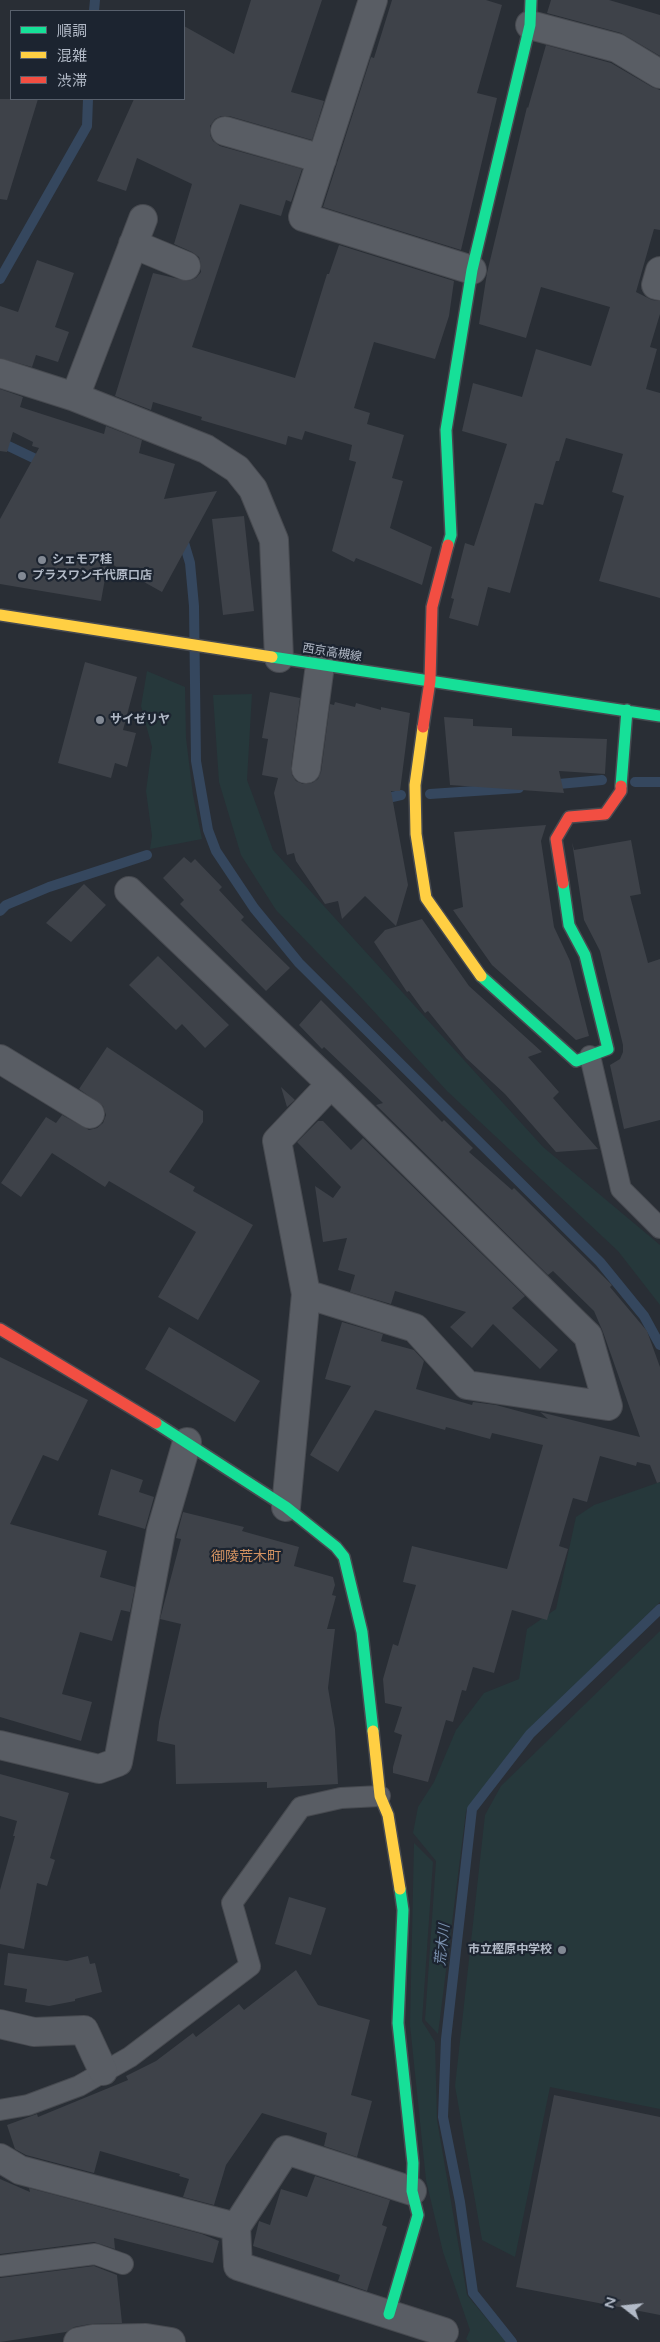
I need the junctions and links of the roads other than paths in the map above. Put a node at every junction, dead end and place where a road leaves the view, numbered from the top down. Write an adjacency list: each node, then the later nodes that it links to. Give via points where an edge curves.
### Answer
1 (372, 0): 5 (street)
2 (531, 12): 3 (street, via 617,48); 9 (street)
3 (660, 74)
4 (225, 131): 5 (street)
5 (322, 159): 9 (street, via 303,217)
6 (142, 219): 7 (street)
7 (133, 244): 8 (street); 13 (street)
8 (186, 266)
9 (472, 270): 17 (street, via 446,430 451,535 432,607)
10 (660, 272): 11 (street, via 656,285)
11 (660, 286)
12 (0, 373): 13 (street)
13 (75, 397): 15 (street, via 206,449 237,469 253,489 274,540)
14 (0, 615): 15 (street, 西京高槻線)
15 (279, 658): 16 (street, 西京高槻線)
16 (320, 665): 17 (street, 西京高槻線); 20 (street)
17 (430, 681): 18 (street, 西京高槻線); 22 (street, via 415,785 416,834 426,898 480,975 576,1061)
18 (626, 710): 19 (street, 西京高槻線); 22 (street, via 621,791 605,814 569,817 556,840 569,926 585,955 608,1049)
19 (660, 716)
20 (306, 769)
21 (129, 891): 24 (street)
22 (590, 1056): 26 (lane, via 621,1189)
23 (0, 1059): 25 (street)
24 (331, 1084): 27 (street, via 277,1140); 27 (street, via 588,1336 608,1406 467,1385 415,1328)
25 (90, 1114)
26 (660, 1228)
27 (306, 1294): 30 (street)
28 (0, 1330): 29 (street)
29 (187, 1442): 30 (street); 31 (street, via 161,1531 118,1762 99,1769)
30 (286, 1507): 32 (street, via 344,1557 362,1632)
31 (0, 1745)
32 (380, 1796): 34 (lane, via 341,1798 301,1806 232,1903 250,1966 130,2057); 37 (street, via 388,1816 403,1910 398,2023 413,2163)
33 (0, 2024): 34 (street, via 34,2032 84,2030)
34 (103, 2071): 35 (lane, via 79,2086 28,2105)
35 (0, 2110)
36 (0, 2158): 38 (street, via 20,2170)
37 (412, 2190): 38 (street, via 286,2150); 41 (street, via 418,2215)
38 (236, 2226): 41 (street, via 238,2266)
39 (123, 2264): 40 (lane, via 95,2254)
40 (0, 2266)
41 (389, 2314): 42 (street)
42 (444, 2332)
43 (78, 2342): 44 (street, via 146,2338)
44 (171, 2342)

